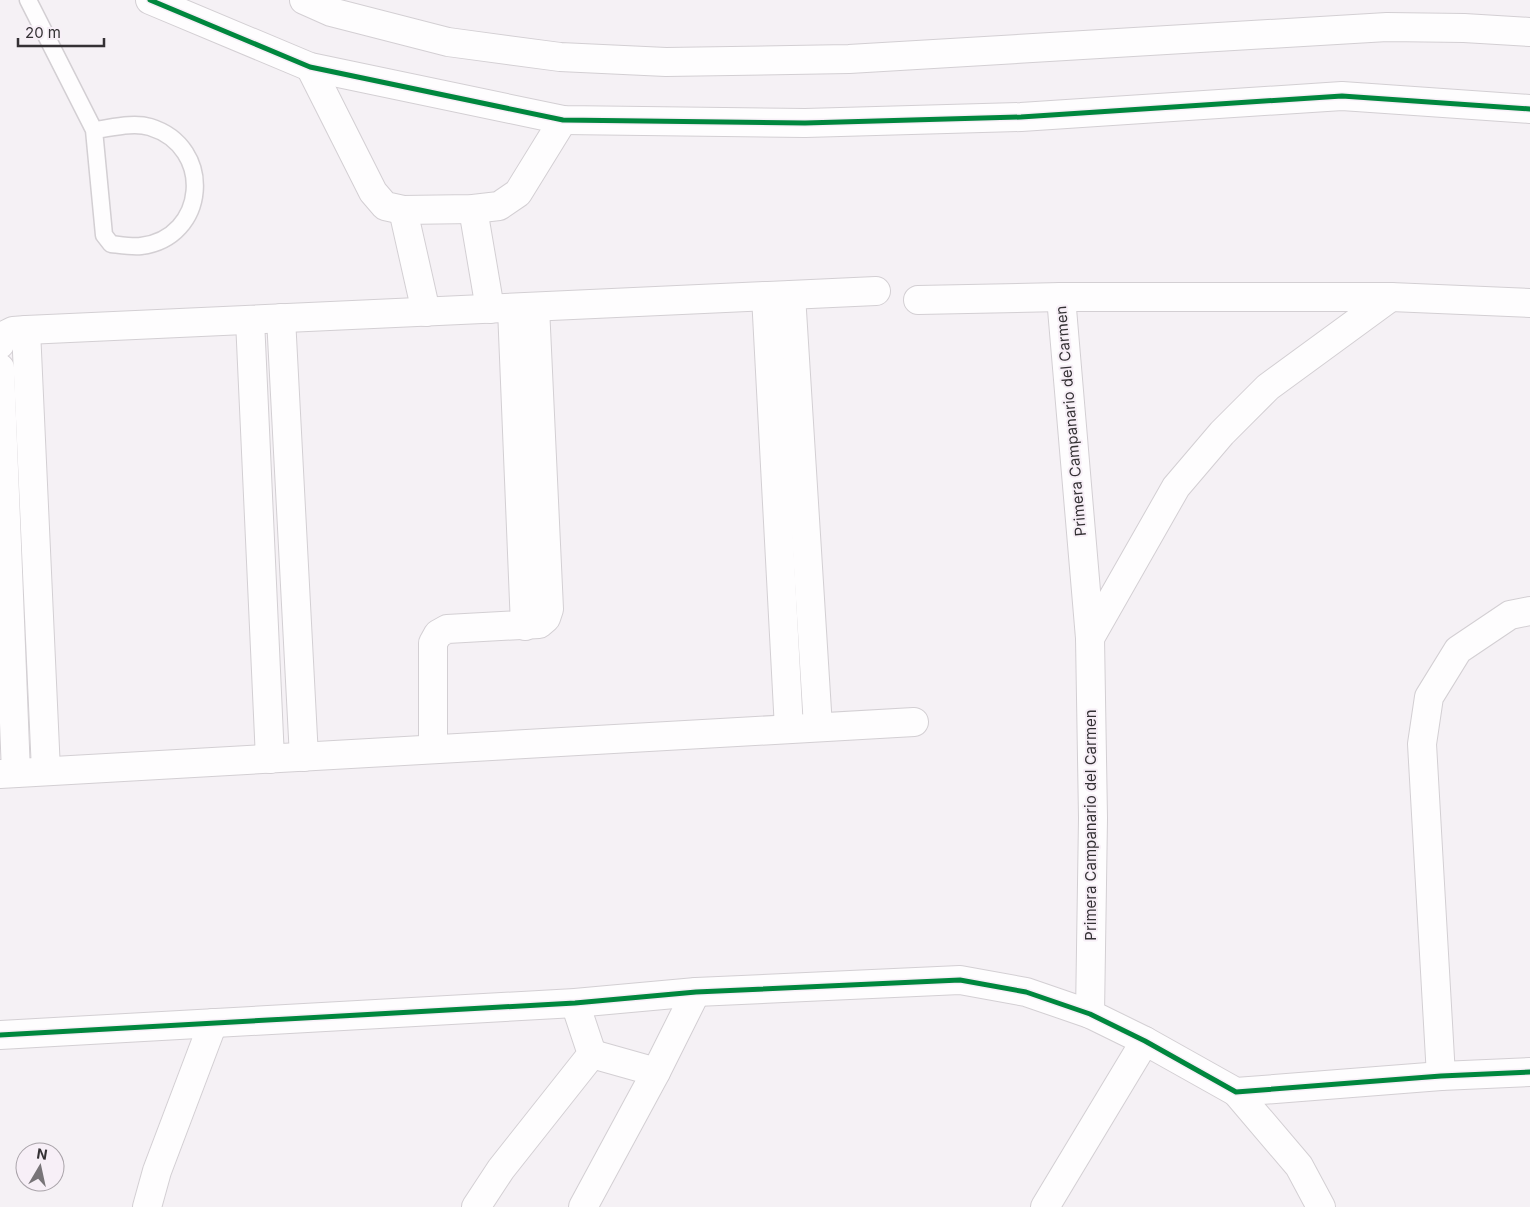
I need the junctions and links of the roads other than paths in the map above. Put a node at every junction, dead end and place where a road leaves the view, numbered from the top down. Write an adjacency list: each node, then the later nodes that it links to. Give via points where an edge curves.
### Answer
1 (28, 0): 8 (lane)
2 (150, 0): 5 (street)
3 (304, 0): 4 (street, via 331,12 448,42 560,57 666,62 849,59 1387,27)
4 (1530, 32)
5 (310, 67): 7 (street); 10 (street, via 374,192 385,206)
6 (1530, 109): 7 (street, via 1342,96 1011,117 805,124)
7 (563, 120): 9 (street, via 518,193 500,206)
8 (94, 130): 8 (lane, via 104,235 111,244 141,246 162,240 179,228 190,210 196,190 193,169 184,150 168,135 149,127)
9 (473, 209): 10 (street); 17 (street)
10 (402, 210): 18 (street)
11 (876, 291): 12 (street)
12 (778, 296): 17 (street); 27 (street); 28 (street)
13 (1061, 297): 14 (street, Primera Campanario del Carmen); 15 (street); 25 (street, Primera Campanario del Carmen)
14 (1391, 297): 16 (street, Primera Campanario del Carmen); 25 (street, via 1268,387 1222,432 1176,487)
15 (918, 300)
16 (1530, 302)
17 (513, 308): 18 (street); 29 (street, via 548,608 546,618 539,624 447,629 438,634 433,643)
18 (426, 312): 19 (street)
19 (281, 318): 20 (street); 30 (street)
20 (250, 320): 21 (street); 31 (street)
21 (26, 330): 22 (street, via 3,336); 32 (street)
22 (0, 344)
23 (0, 368): 33 (street)
24 (1530, 611): 43 (street, via 1510,615 1458,650 1429,697 1422,744)
25 (1090, 638): 36 (street, Primera Campanario del Carmen, via 1093,818)
26 (914, 722): 27 (street)
27 (818, 728): 28 (street)
28 (789, 729): 29 (street)
29 (434, 749): 30 (street)
30 (304, 757): 31 (street)
31 (270, 759): 32 (street)
32 (46, 771): 33 (street)
33 (8, 774)
34 (696, 992): 35 (street); 36 (street, via 960,980 1026,992); 41 (street)
35 (575, 1003): 37 (street); 40 (street)
36 (1090, 1014): 39 (street)
37 (213, 1022): 38 (street); 45 (street, via 157,1171)
38 (0, 1035)
39 (1146, 1041): 44 (street); 48 (street)
40 (592, 1054): 41 (street); 46 (street, via 501,1169)
41 (656, 1072): 47 (street)
42 (1530, 1072): 43 (street)
43 (1442, 1076): 44 (street)
44 (1236, 1092): 49 (street, via 1299,1166)
45 (147, 1207)
46 (476, 1207)
47 (583, 1207)
48 (1044, 1207)
49 (1321, 1207)

